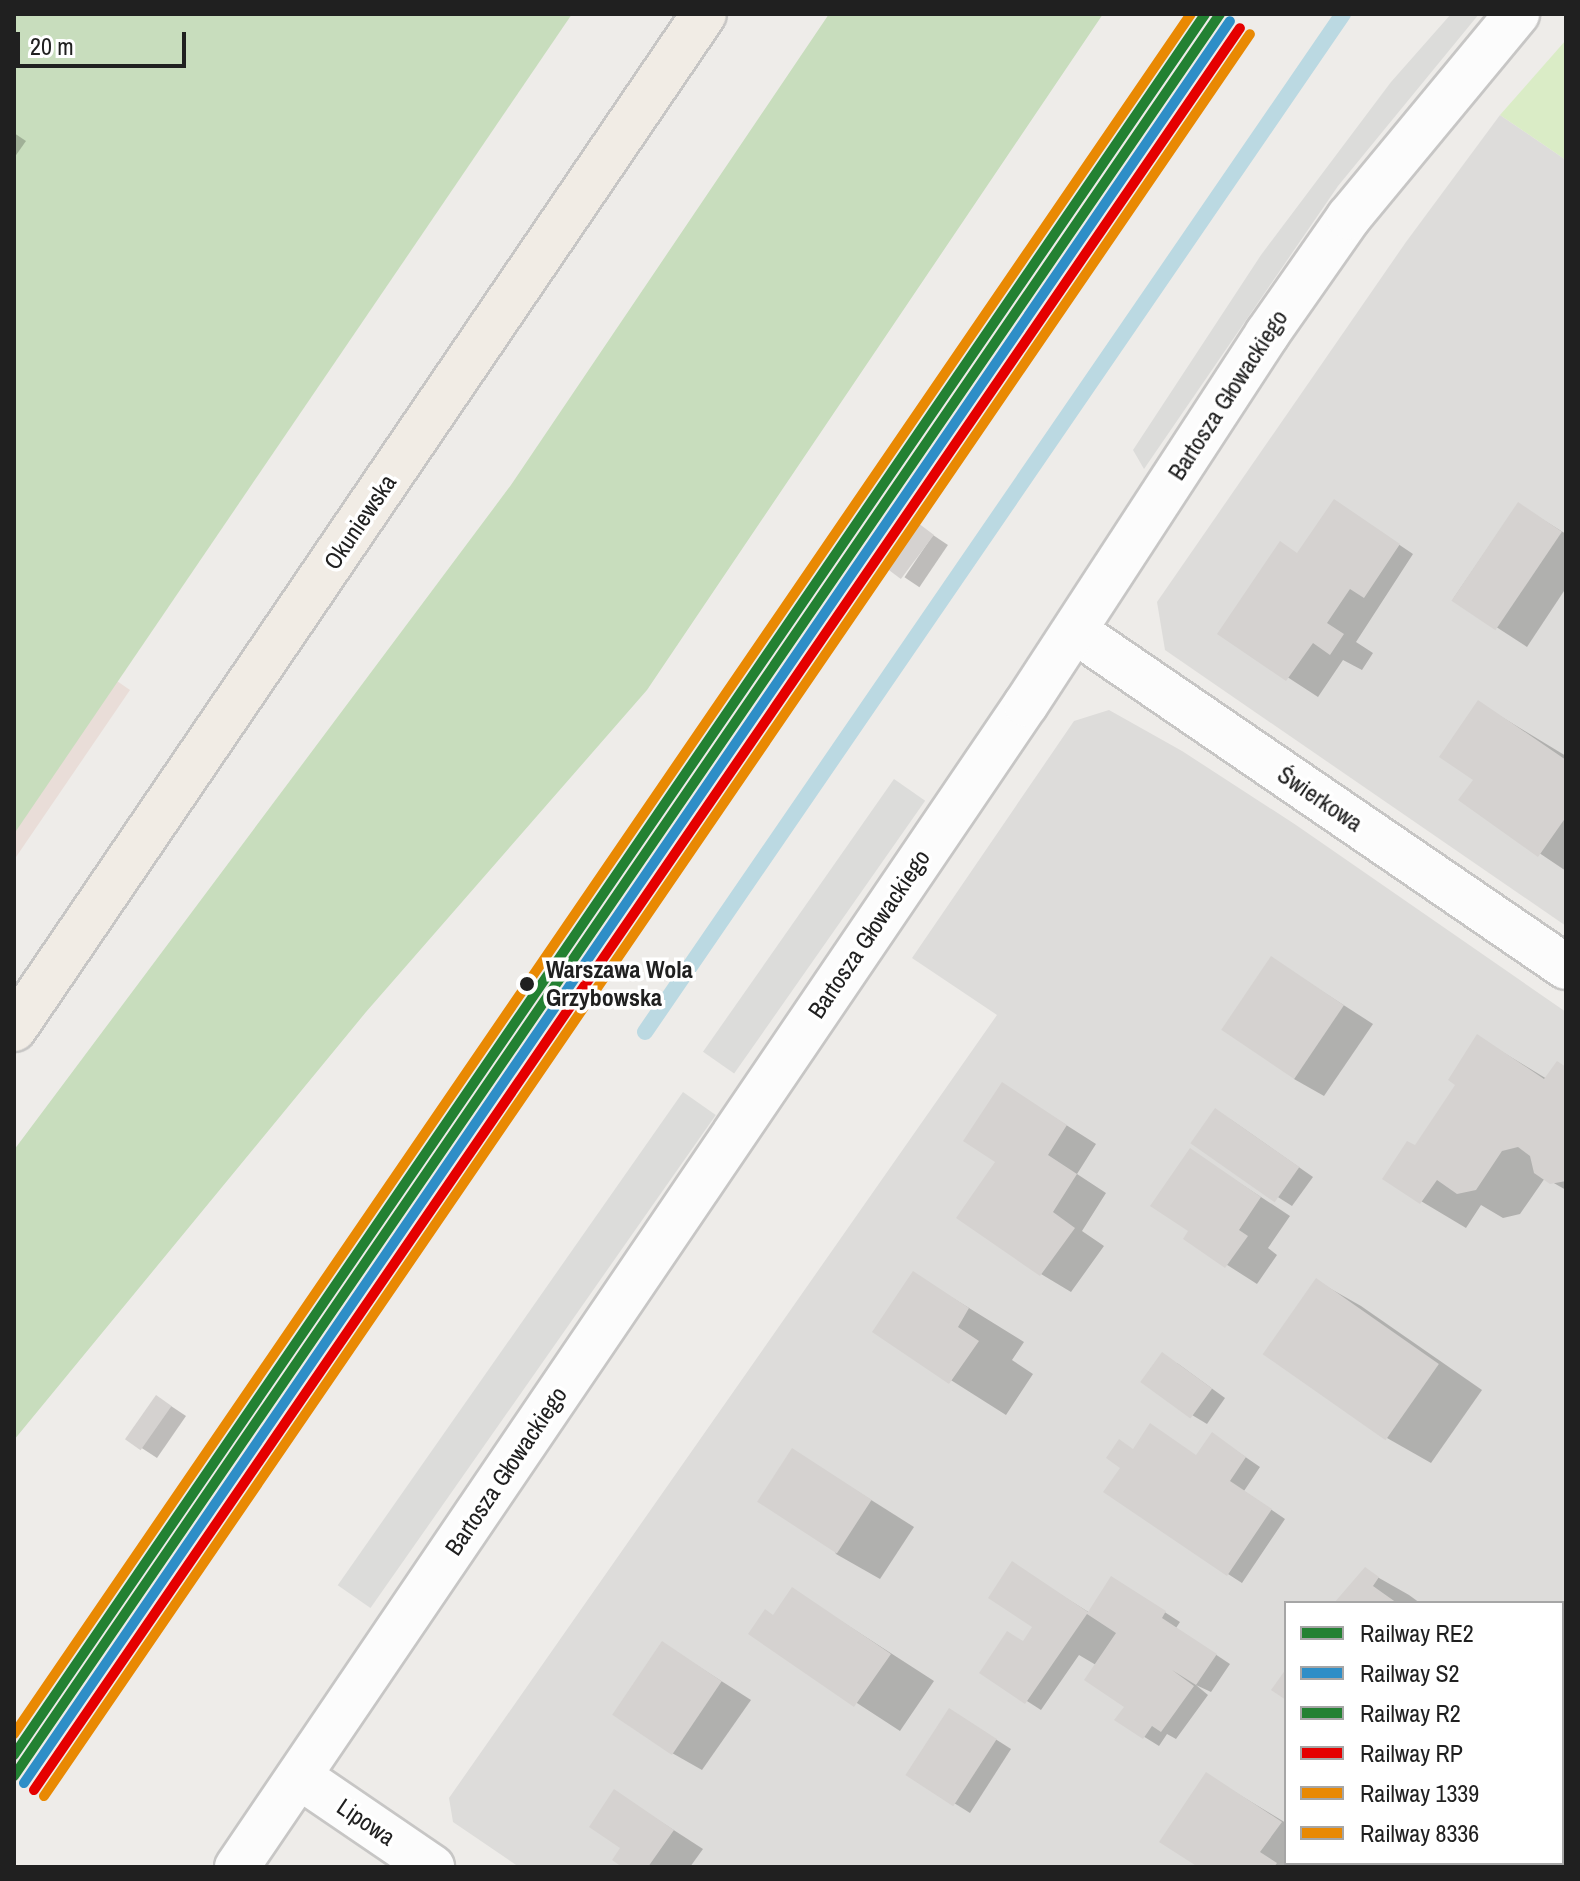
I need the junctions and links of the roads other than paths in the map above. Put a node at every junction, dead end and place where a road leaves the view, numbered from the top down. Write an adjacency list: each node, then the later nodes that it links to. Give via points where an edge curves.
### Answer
1 (704, 14): 5 (main road, Okuniewska)
2 (1517, 14): 3 (street, Bartosza Głowackiego, via 1340,230)
3 (1075, 631): 4 (street, Świerkowa); 6 (street, Bartosza Głowackiego)
4 (1566, 967)
5 (14, 1029)
6 (300, 1777): 7 (street, Bartosza Głowackiego); 8 (street, Lipowa)
7 (237, 1867)
8 (432, 1867)

